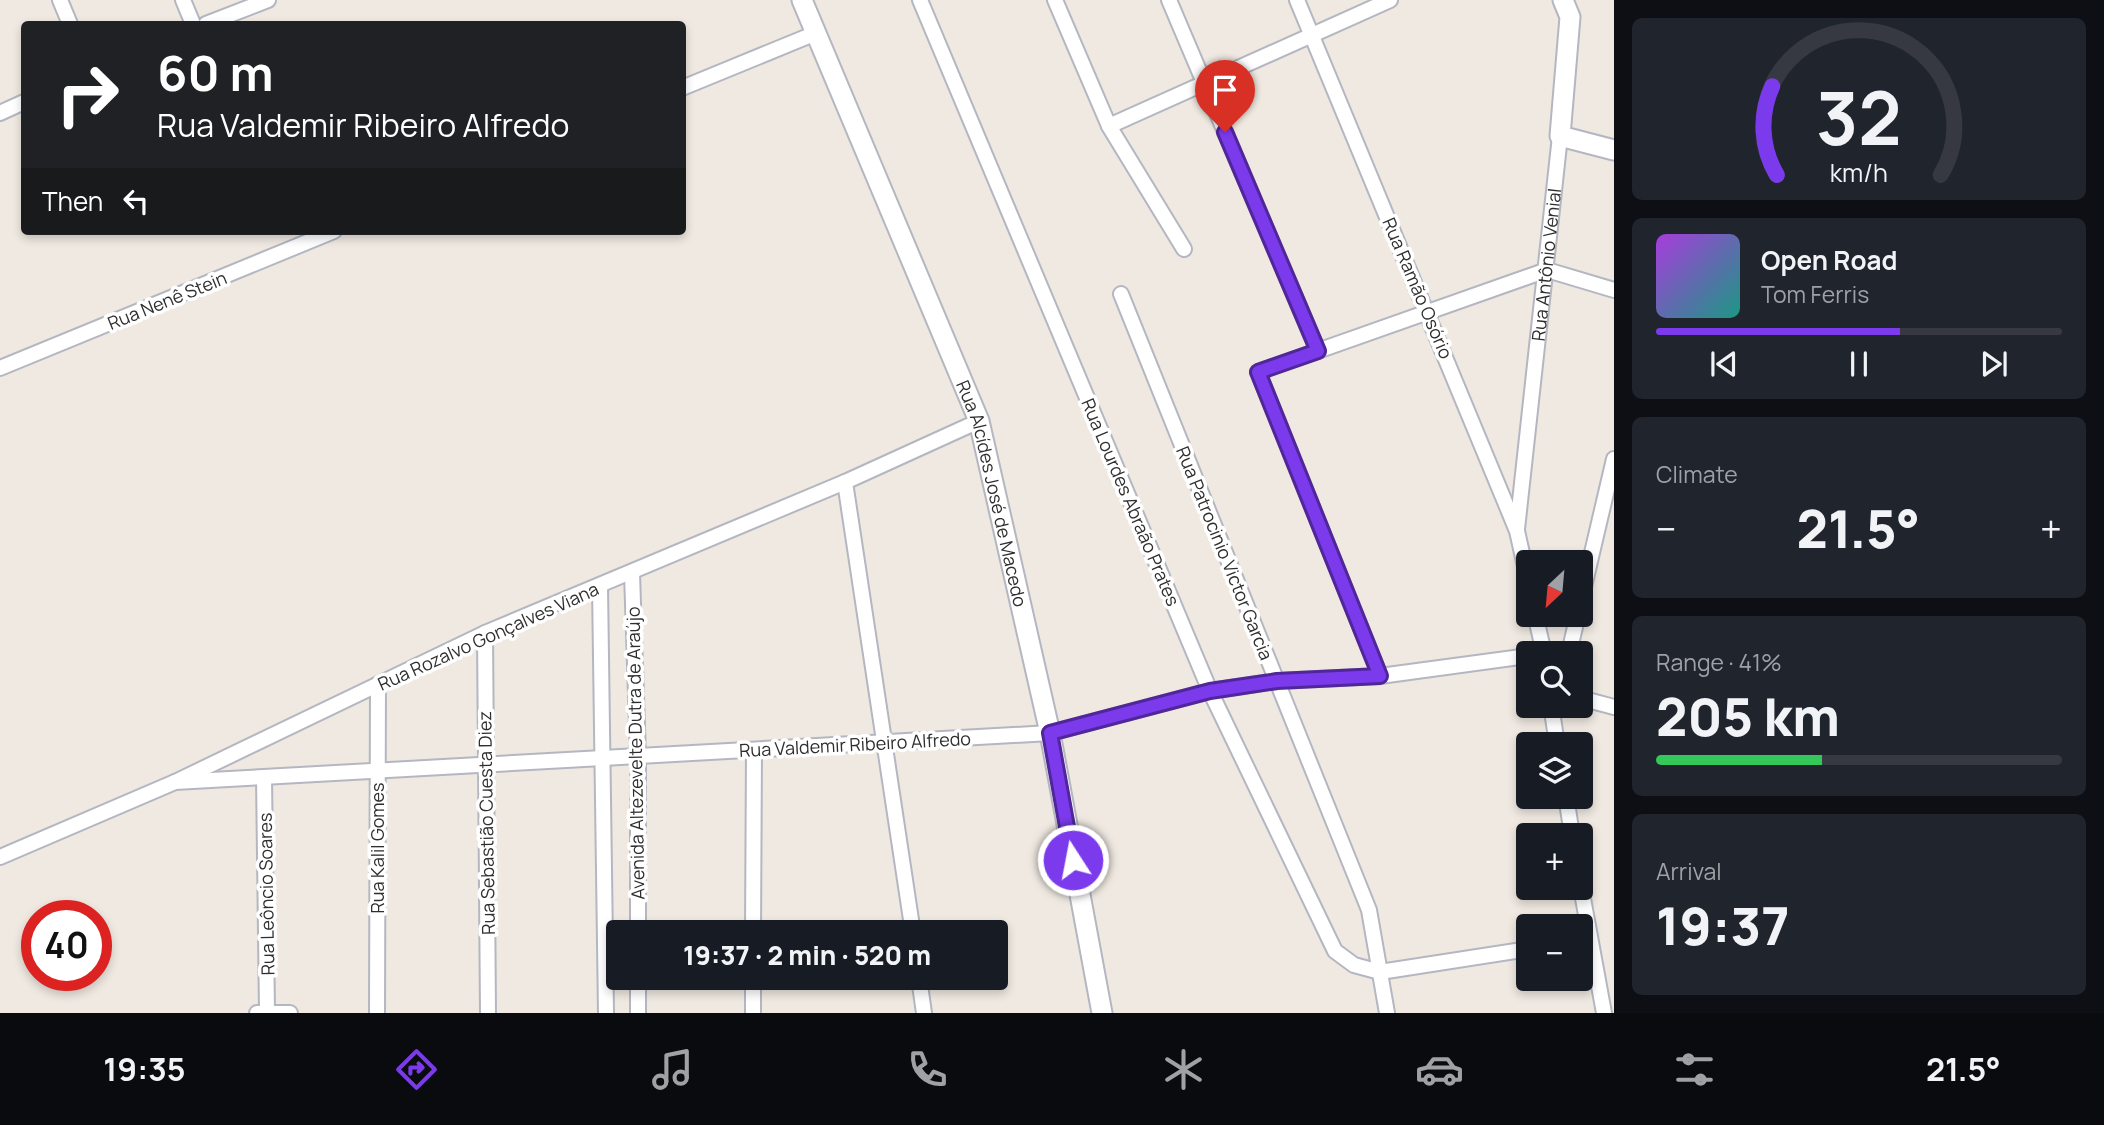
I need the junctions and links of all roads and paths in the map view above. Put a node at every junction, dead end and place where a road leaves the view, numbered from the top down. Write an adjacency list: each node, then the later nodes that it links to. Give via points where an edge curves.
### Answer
1 (60, 0): 11 (street)
2 (183, 0): 12 (street)
3 (268, 0): 13 (street)
4 (802, 0): 14 (street, Rua Alcídes José de Macedo)
5 (920, 0): 44 (street, Rua Lourdes Abraão Prates)
6 (1055, 0): 20 (street)
7 (1169, 0): 16 (street)
8 (1297, 0): 15 (street, Rua Ramão Osório)
9 (1390, 0): 15 (street)
10 (1568, 6): 21 (street, Rua Antônio Venial)
11 (69, 21)
12 (192, 21)
13 (214, 21)
14 (816, 33): 17 (street); 31 (street, Rua Alcídes José de Macedo)
15 (1312, 35): 16 (street); 28 (street, Rua Ramão Osório)
16 (1204, 83): 20 (street); 29 (street)
17 (686, 86)
18 (21, 103): 19 (street)
19 (0, 113)
20 (1109, 126): 24 (street)
21 (1560, 136): 22 (street); 25 (street, Rua Antônio Venial)
22 (1614, 150)
23 (324, 235): 30 (street, Rua Nenê Stein)
24 (1184, 249)
25 (1547, 270): 26 (street); 28 (street); 34 (street, Rua Antônio Venial)
26 (1614, 290)
27 (1121, 293): 42 (street, Rua Patrocinio Victor Garcia)
28 (1428, 312): 29 (street); 34 (street, Rua Ramão Osório)
29 (1318, 351): 41 (street, via 1258,372)
30 (0, 368)
31 (979, 421): 33 (street, Rua Rozalvo Gonçalves Viana); 47 (street, Rua Alcídes José de Macedo)
32 (1614, 459): 36 (street)
33 (845, 482): 37 (street, Rua Rozalvo Gonçalves Viana); 48 (street)
34 (1517, 531): 35 (street, Rua Ramão Osório)
35 (1521, 550)
36 (1593, 550)
37 (632, 573): 38 (street, Rua Rozalvo Gonçalves Viana); 50 (street, Avenida Altezevelte Dutra de Araújo)
38 (600, 586): 39 (street, Rua Rozalvo Gonçalves Viana); 51 (street, Avenida Altezevelte Dutra de Araújo)
39 (485, 633): 43 (street, Rua Rozalvo Gonçalves Viana); 52 (street, Rua Sebastião Cuesta Diez)
40 (1516, 658): 41 (street, Rua Valdemir Ribeiro Alfredo)
41 (1380, 676): 42 (street, Rua Valdemir Ribeiro Alfredo)
42 (1277, 681): 44 (street, Rua Valdemir Ribeiro Alfredo); 62 (street, Rua Patrocinio Victor Garcia, via 1369,910)
43 (378, 684): 53 (street, Rua Kalil Gomes); 55 (street, Rua Rozalvo Gonçalves Viana)
44 (1210, 691): 47 (street, Rua Valdemir Ribeiro Alfredo); 62 (street, Rua Lourdes Abraão Prates, via 1335,951 1354,965)
45 (1593, 701): 46 (street)
46 (1614, 707)
47 (1050, 733): 48 (street, Rua Valdemir Ribeiro Alfredo); 74 (street, Rua Alcídes José de Macedo)
48 (887, 743): 49 (street, Rua Valdemir Ribeiro Alfredo); 59 (street)
49 (754, 750): 50 (street, Rua Valdemir Ribeiro Alfredo); 58 (street)
50 (638, 756): 51 (street, Rua Valdemir Ribeiro Alfredo); 57 (street, Avenida Altezevelte Dutra de Araújo)
51 (602, 758): 52 (street, Rua Valdemir Ribeiro Alfredo); 70 (street, Avenida Altezevelte Dutra de Araújo)
52 (484, 765): 53 (street, Rua Valdemir Ribeiro Alfredo); 69 (street, Rua Sebastião Cuesta Diez)
53 (377, 771): 54 (street, Rua Valdemir Ribeiro Alfredo); 68 (street, Rua Kalil Gomes)
54 (264, 777): 55 (street, Rua Valdemir Ribeiro Alfredo); 66 (street, Rua Leôncio Soares)
55 (174, 782): 56 (street, Rua Rozalvo Gonçalves Viana)
56 (0, 857)
57 (638, 920)
58 (753, 920)
59 (911, 920)
60 (1516, 951): 62 (street)
61 (1593, 971): 76 (street)
62 (1380, 972): 75 (street, Rua Patrocinio Victor Garcia)
63 (638, 990): 71 (street)
64 (753, 990): 72 (street)
65 (921, 990): 73 (street)
66 (262, 1012): 67 (street)
67 (290, 1013)
68 (376, 1013)
69 (488, 1013)
70 (606, 1013)
71 (638, 1013)
72 (753, 1013)
73 (924, 1013)
74 (1102, 1013)
75 (1387, 1013)
76 (1604, 1013)

